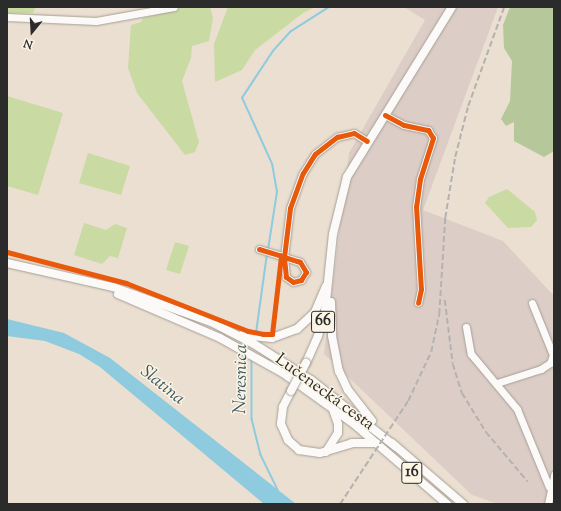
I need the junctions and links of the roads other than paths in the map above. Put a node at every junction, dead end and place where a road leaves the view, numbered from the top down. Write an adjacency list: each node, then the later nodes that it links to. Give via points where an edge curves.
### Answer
1 (174, 7): 3 (street, via 96,21)
2 (452, 7): 4 (main road, 66)
3 (7, 17)
4 (385, 114): 5 (main road, 66); 11 (street, via 404,125 428,130 433,138 420,180 416,206 421,289)
5 (367, 141): 7 (street, via 354,133 344,134 323,147 309,163 293,196); 9 (main road, 66, via 343,187 333,234)
6 (259, 249): 7 (street)
7 (281, 256): 7 (street, via 284,274 290,281 301,280 305,269 297,261)
8 (7, 263): 10 (main road, Lučenecká cesta / 16)
9 (329, 278): 14 (main road, via 315,312 306,323 282,336); 18 (main road, via 332,336 339,371 355,401); 19 (main road, 66, bridge, via 322,323 281,418 291,444 304,452)
10 (93, 283): 14 (main road, Lučenecká cesta / 16, via 173,306); 16 (main road, Lučenecká cesta / 16, via 245,351)
11 (418, 303)
12 (532, 303): 15 (street, via 552,355 550,363 541,369)
13 (466, 327): 15 (street, via 471,354)
14 (246, 337): 18 (main road, Lučenecká cesta / 16, via 338,400)
15 (497, 383): 21 (street, via 517,409)
16 (332, 406): 17 (main road, Lučenecká cesta / 16); 19 (main road, via 338,424 338,434)
17 (376, 443): 19 (main road, via 352,443); 22 (main road, 16)
18 (396, 447): 23 (main road, 16)
19 (325, 452)
20 (554, 475): 21 (street)
21 (549, 487): 24 (street)
22 (447, 504)
23 (463, 504)
24 (548, 504)

